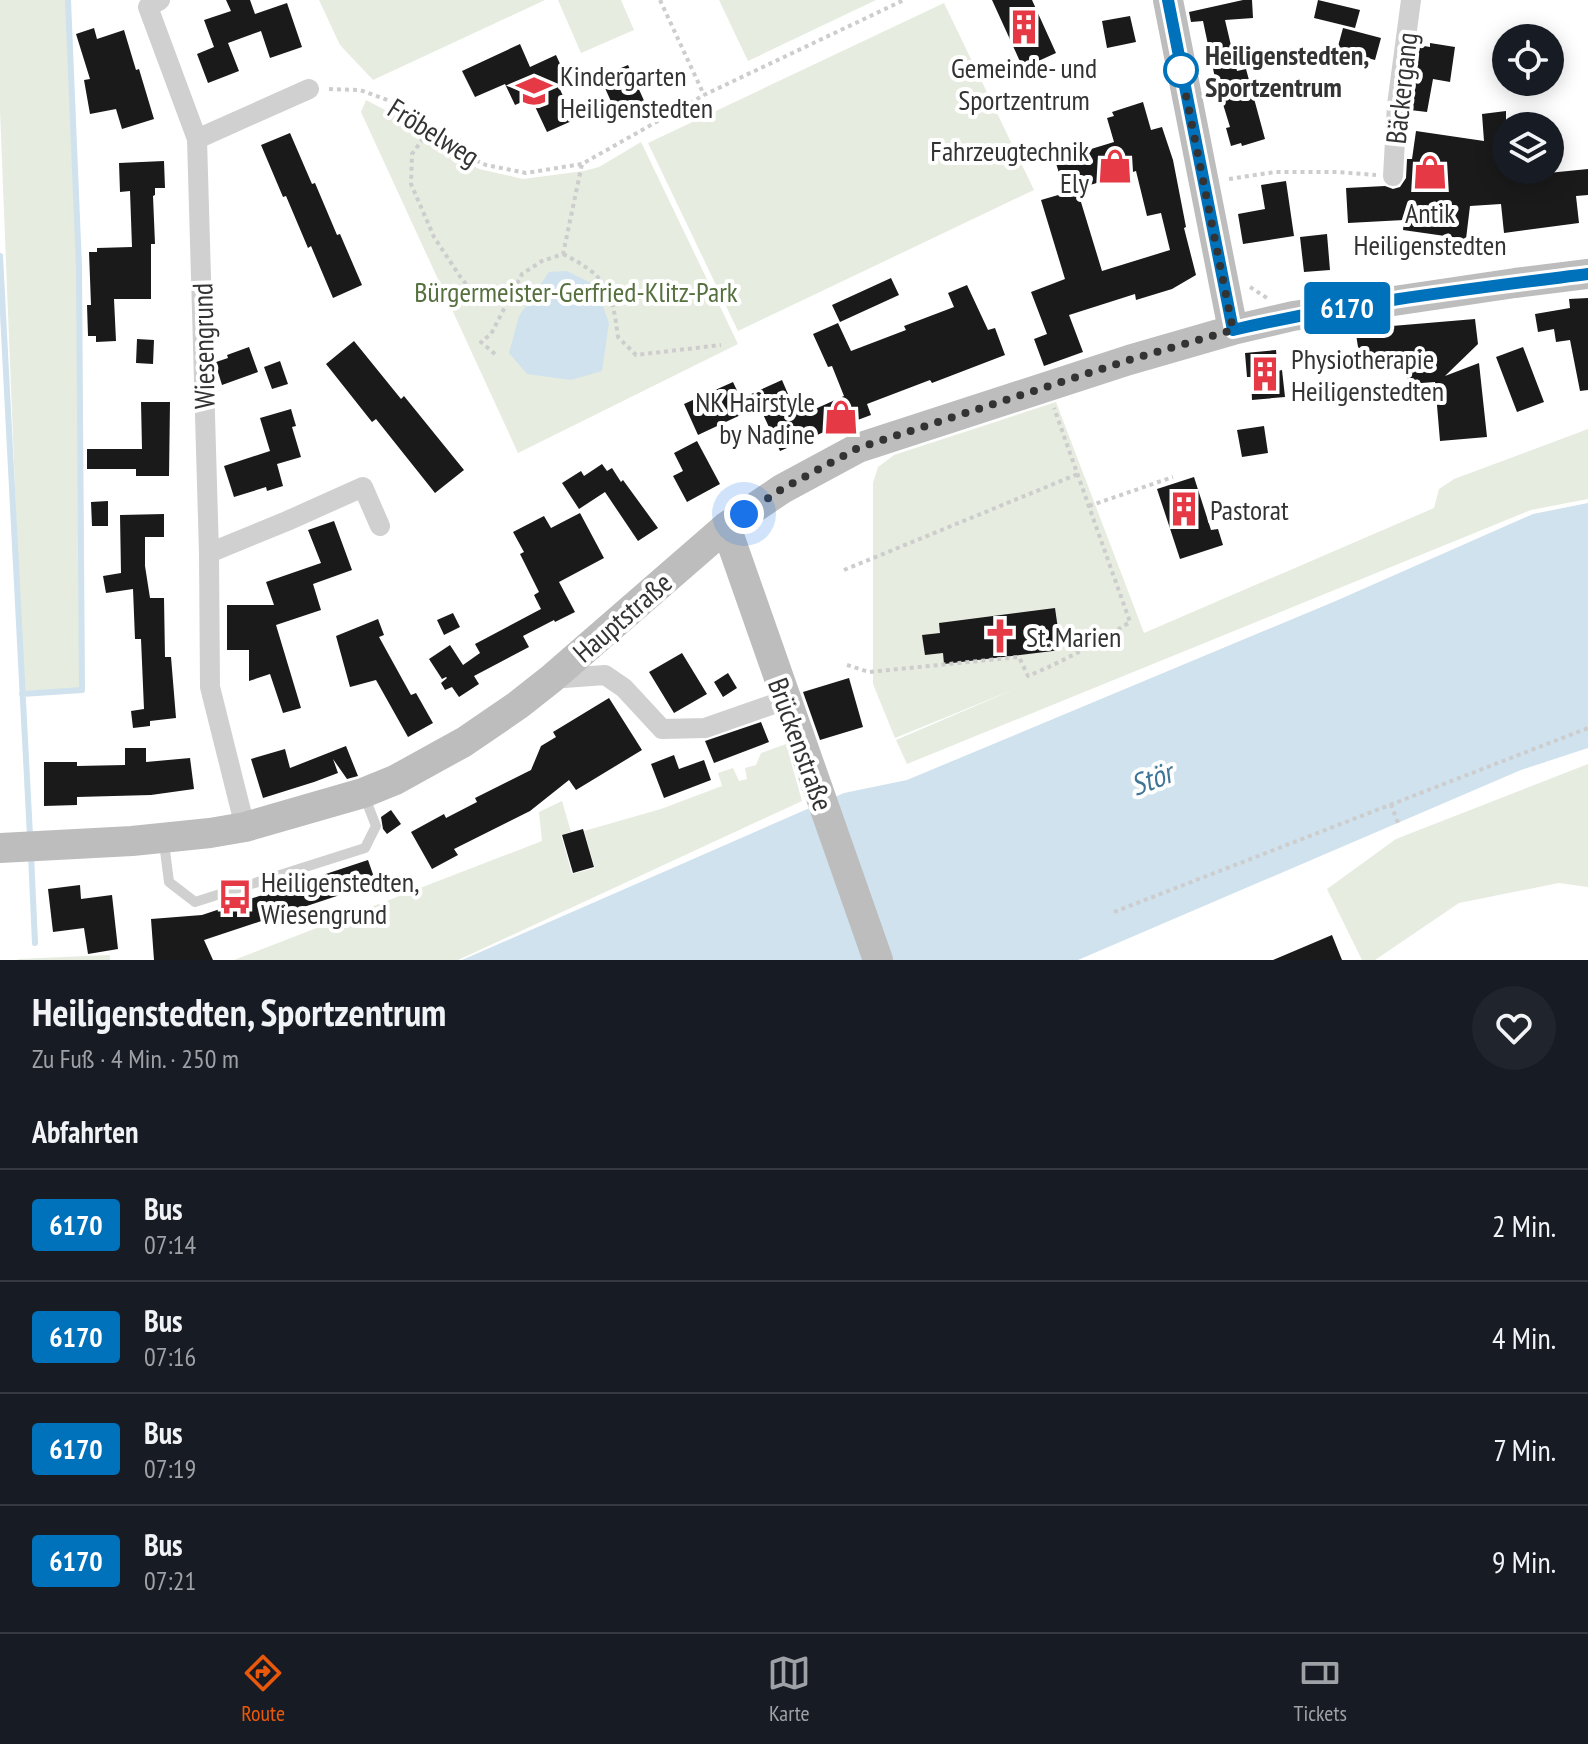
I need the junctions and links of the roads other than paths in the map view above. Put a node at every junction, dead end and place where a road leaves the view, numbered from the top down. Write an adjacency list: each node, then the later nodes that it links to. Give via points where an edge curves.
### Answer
1 (160, 0): 5 (street, Wiesengrund, via 148,7)
2 (1168, 0): 8 (main road)
3 (1411, 0): 6 (street, Bäckergang)
4 (309, 89): 5 (street)
5 (197, 139): 11 (street, Wiesengrund)
6 (1393, 176)
7 (1588, 274): 8 (main road, Hauptstraße, via 1293,316)
8 (1233, 330): 10 (main road, Hauptstraße, via 858,448)
9 (380, 526): 11 (street, via 363,487)
10 (726, 527): 12 (main road, Hauptstraße); 13 (main road, Brückenstraße)
11 (209, 553): 15 (street, Wiesengrund, via 210,687)
12 (551, 679): 13 (street, via 605,675 662,729 705,728); 14 (main road, Hauptstraße, via 458,746)
13 (785, 700): 18 (main road, Brückenstraße)
14 (363, 793): 15 (main road, Hauptstraße); 16 (lane, via 376,826 365,848 195,902 169,882)
15 (245, 827): 16 (main road, Hauptstraße)
16 (164, 838): 17 (main road, Hauptstraße)
17 (17, 848)
18 (878, 960)

